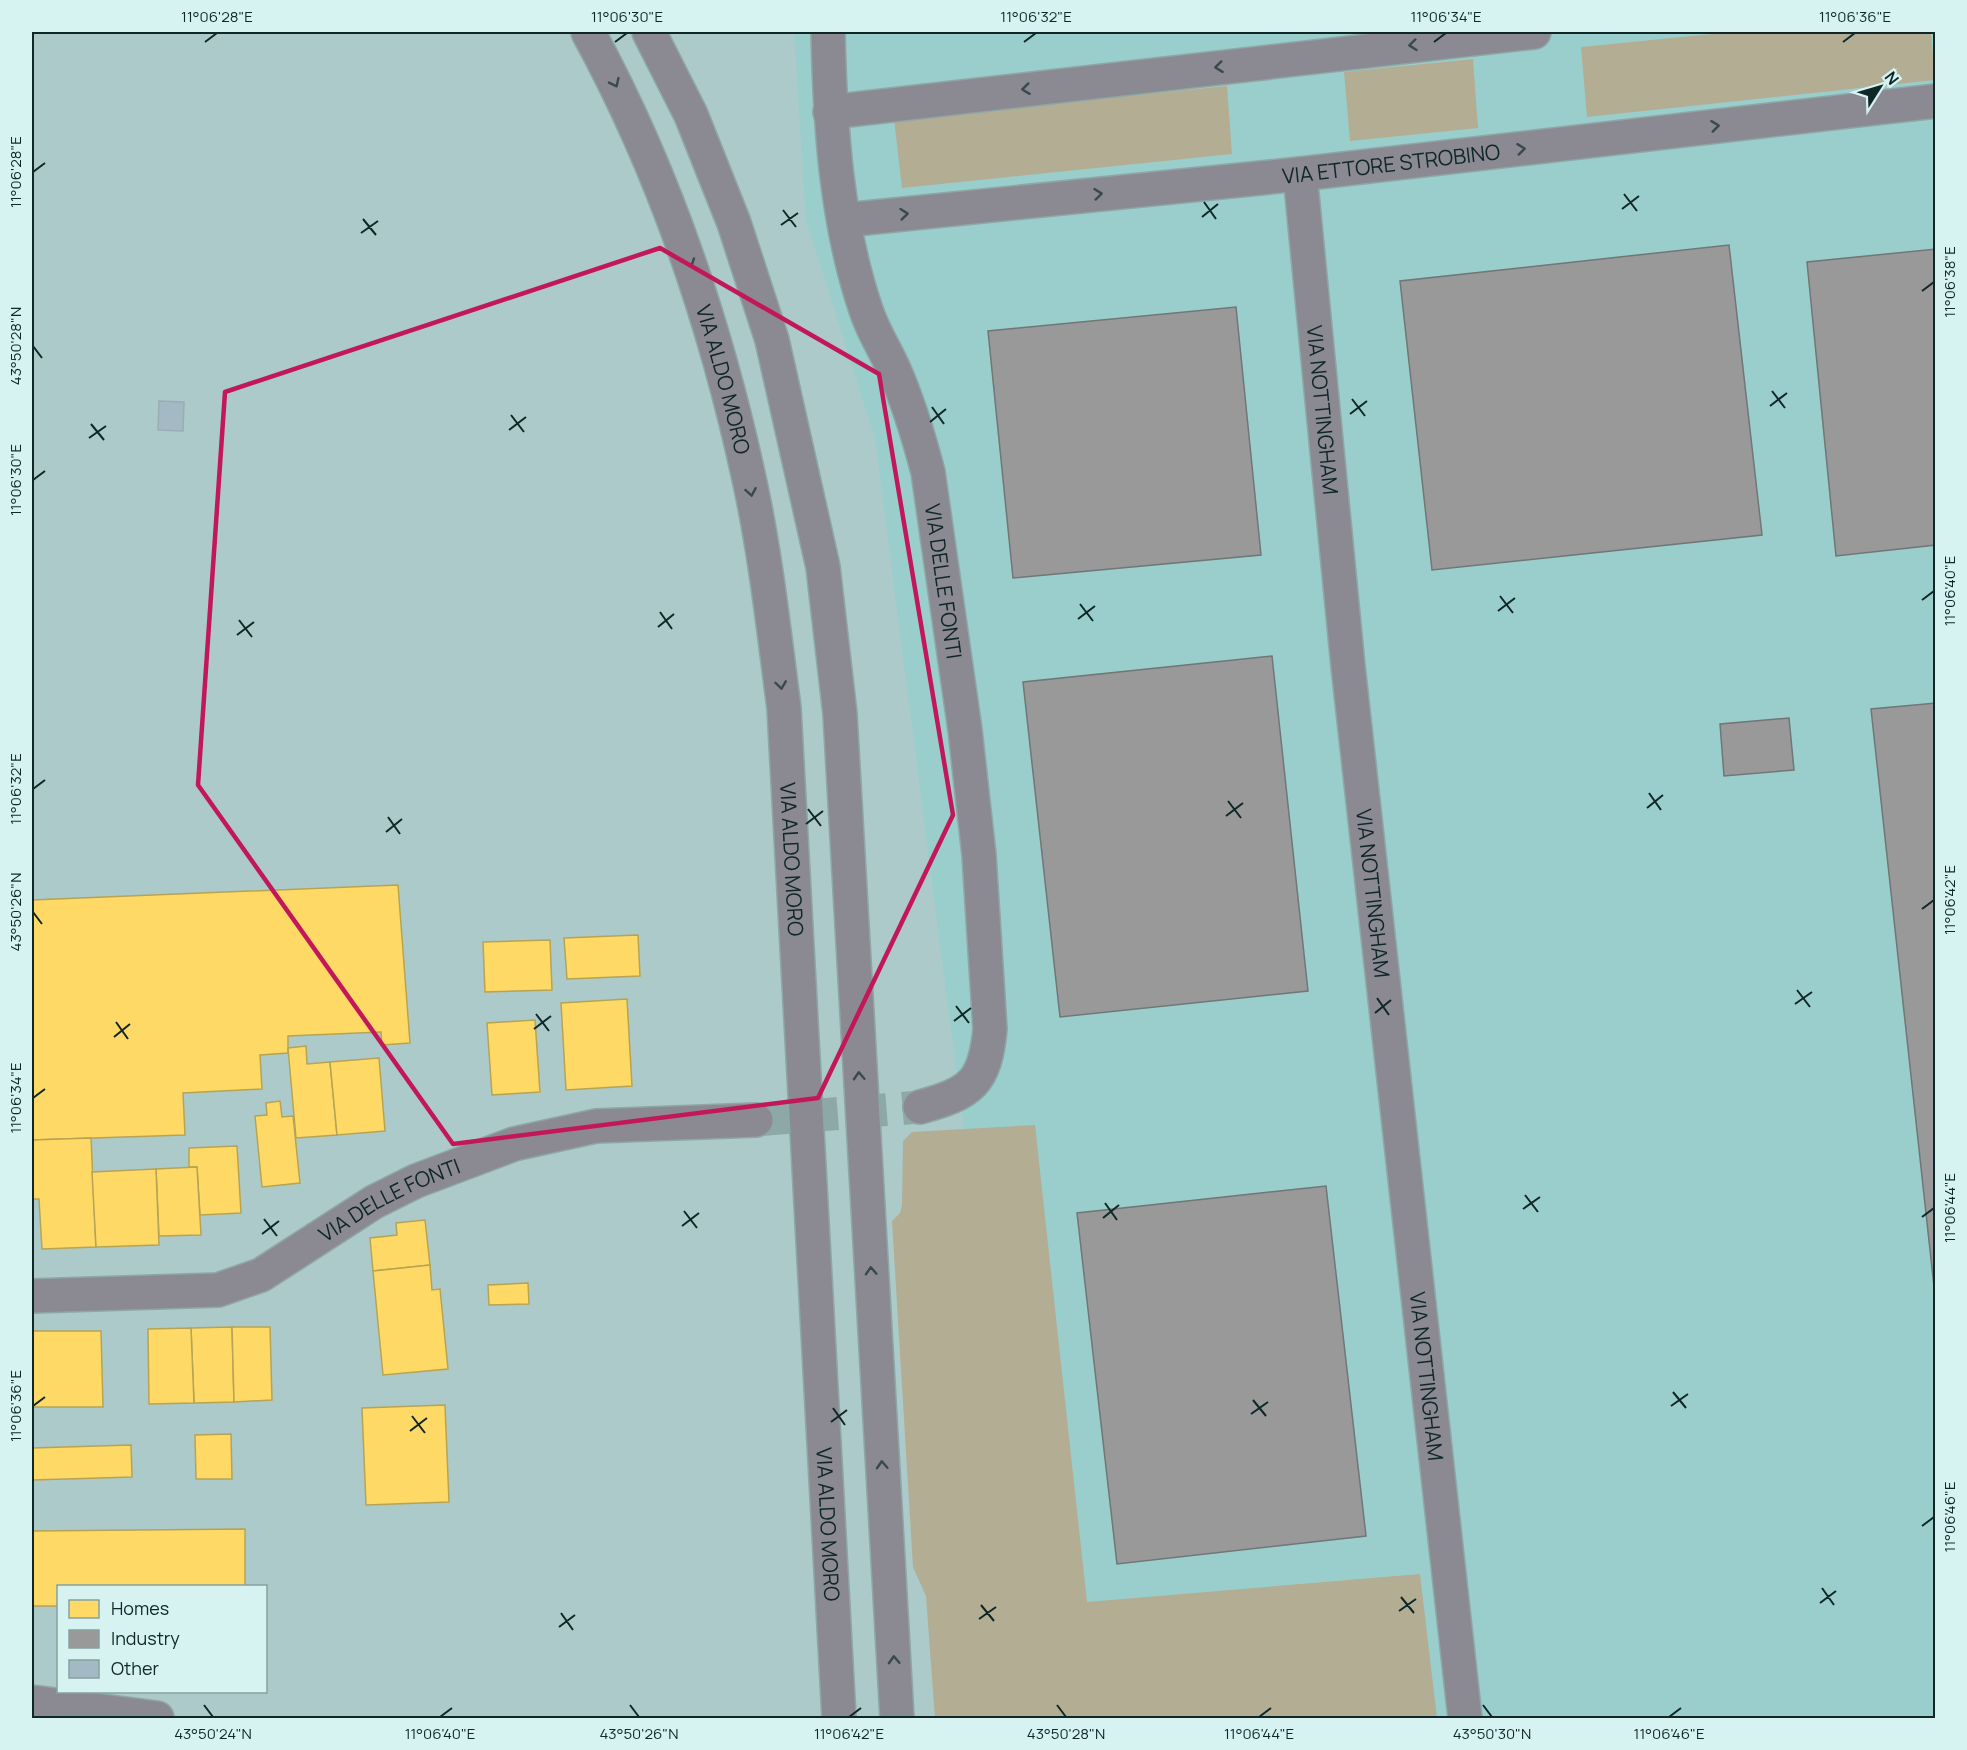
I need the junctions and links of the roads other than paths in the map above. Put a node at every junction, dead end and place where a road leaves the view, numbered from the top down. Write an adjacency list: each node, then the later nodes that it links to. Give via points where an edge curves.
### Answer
1 (588, 32): 14 (street, VIA ALDO MORO, one-way to 14, via 648,151 712,327 750,484 768,592 784,708)
2 (649, 32): 15 (street, one-way to 2, via 840,714 823,567 772,340 691,115)
3 (828, 32): 6 (street, VIA DELLE FONTI)
4 (1534, 32): 6 (street, one-way to 6)
5 (1935, 101): 7 (street, VIA ETTORE STROBINO, one-way to 5)
6 (830, 112): 8 (street, VIA DELLE FONTI)
7 (1300, 174): 8 (street, VIA ETTORE STROBINO, one-way to 7); 16 (street, VIA NOTTINGHAM, via 1350,678)
8 (845, 220): 9 (street, VIA DELLE FONTI, via 866,312 896,373 928,472 979,855 988,1048 970,1087 952,1098)
9 (920, 1107)
10 (756, 1120): 11 (street, VIA DELLE FONTI, via 596,1126 514,1144 416,1181 374,1202 261,1275 218,1290)
11 (32, 1296)
12 (32, 1702): 13 (street)
13 (157, 1719)
14 (839, 1719)
15 (897, 1719)
16 (1465, 1719)

